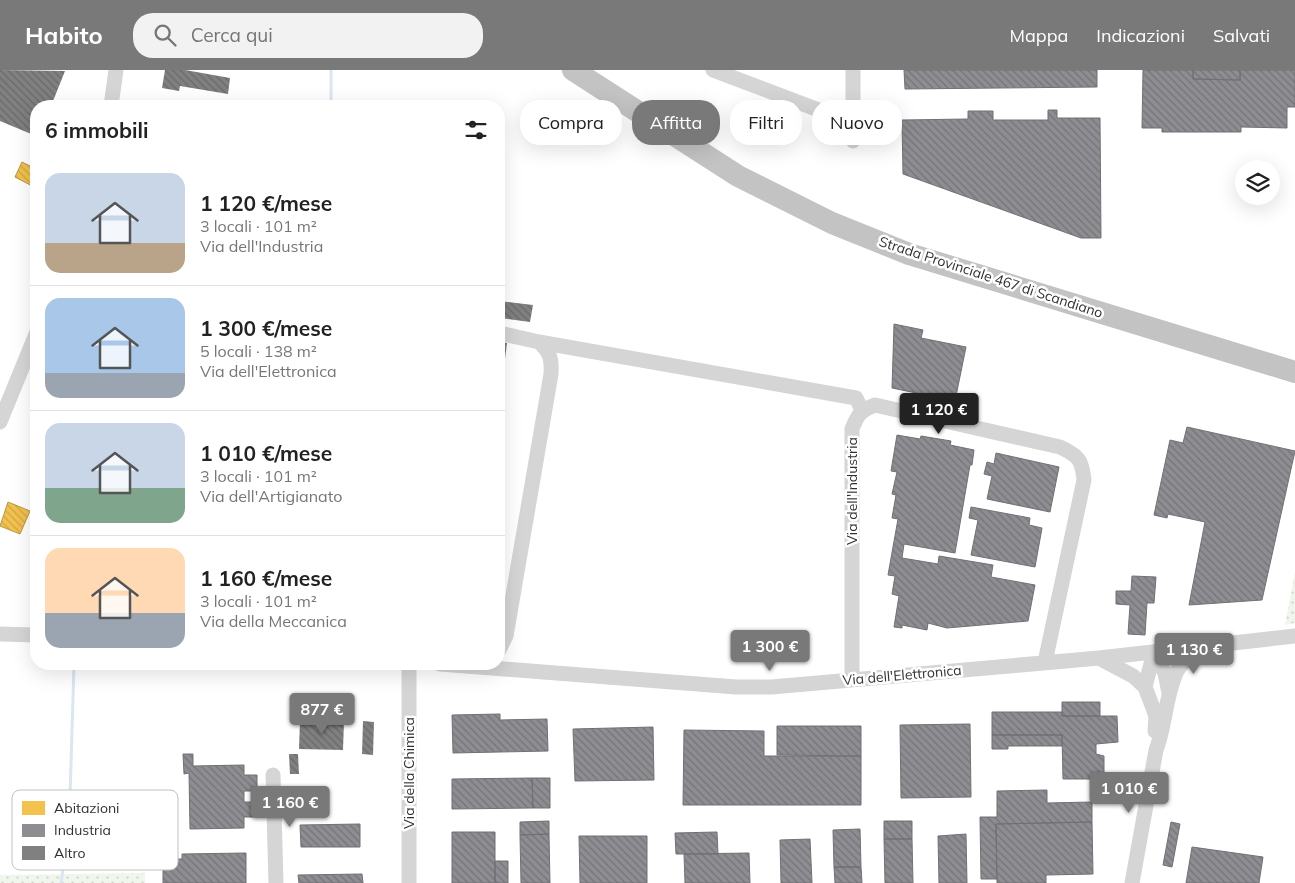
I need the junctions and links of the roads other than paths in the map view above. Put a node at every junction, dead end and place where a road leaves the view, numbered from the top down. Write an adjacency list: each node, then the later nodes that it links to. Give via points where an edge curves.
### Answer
1 (116, 70): 5 (street)
2 (573, 70): 11 (highway, Strada Provinciale 467 di Scandiano, via 738,176 832,223 910,254)
3 (713, 70): 7 (street)
4 (853, 70): 6 (street)
5 (112, 100)
6 (853, 100)
7 (812, 107)
8 (505, 334): 9 (street)
9 (539, 342): 12 (street, via 856,398); 17 (street, via 552,358 551,374)
10 (30, 349): 13 (street)
11 (1295, 372)
12 (862, 410): 21 (street, via 874,405 1060,447 1073,453 1083,464 1084,480); 24 (street, Via dell'Industria, via 852,429)
13 (0, 422)
14 (0, 634): 15 (street)
15 (30, 635)
16 (1295, 636): 18 (street, Via dell'Elettronica)
17 (505, 638)
18 (1202, 646): 19 (street, Via dell'Elettronica); 26 (street, via 1178,670)
19 (1154, 652): 20 (street, Via dell'Elettronica); 25 (street); 26 (street, via 1165,673)
20 (1099, 658): 21 (street, Via dell'Elettronica); 25 (street, via 1133,676)
21 (1045, 662): 24 (street, Via dell'Elettronica)
22 (505, 667): 24 (street, Via dell'Elettronica, via 736,687)
23 (409, 670): 30 (street, Via della Chimica)
24 (852, 680)
25 (1145, 687): 27 (street, via 1156,716)
26 (1169, 693): 27 (street, via 1162,736)
27 (1156, 750): 31 (street)
28 (274, 775): 29 (street)
29 (276, 883)
30 (409, 883)
31 (1132, 883)

